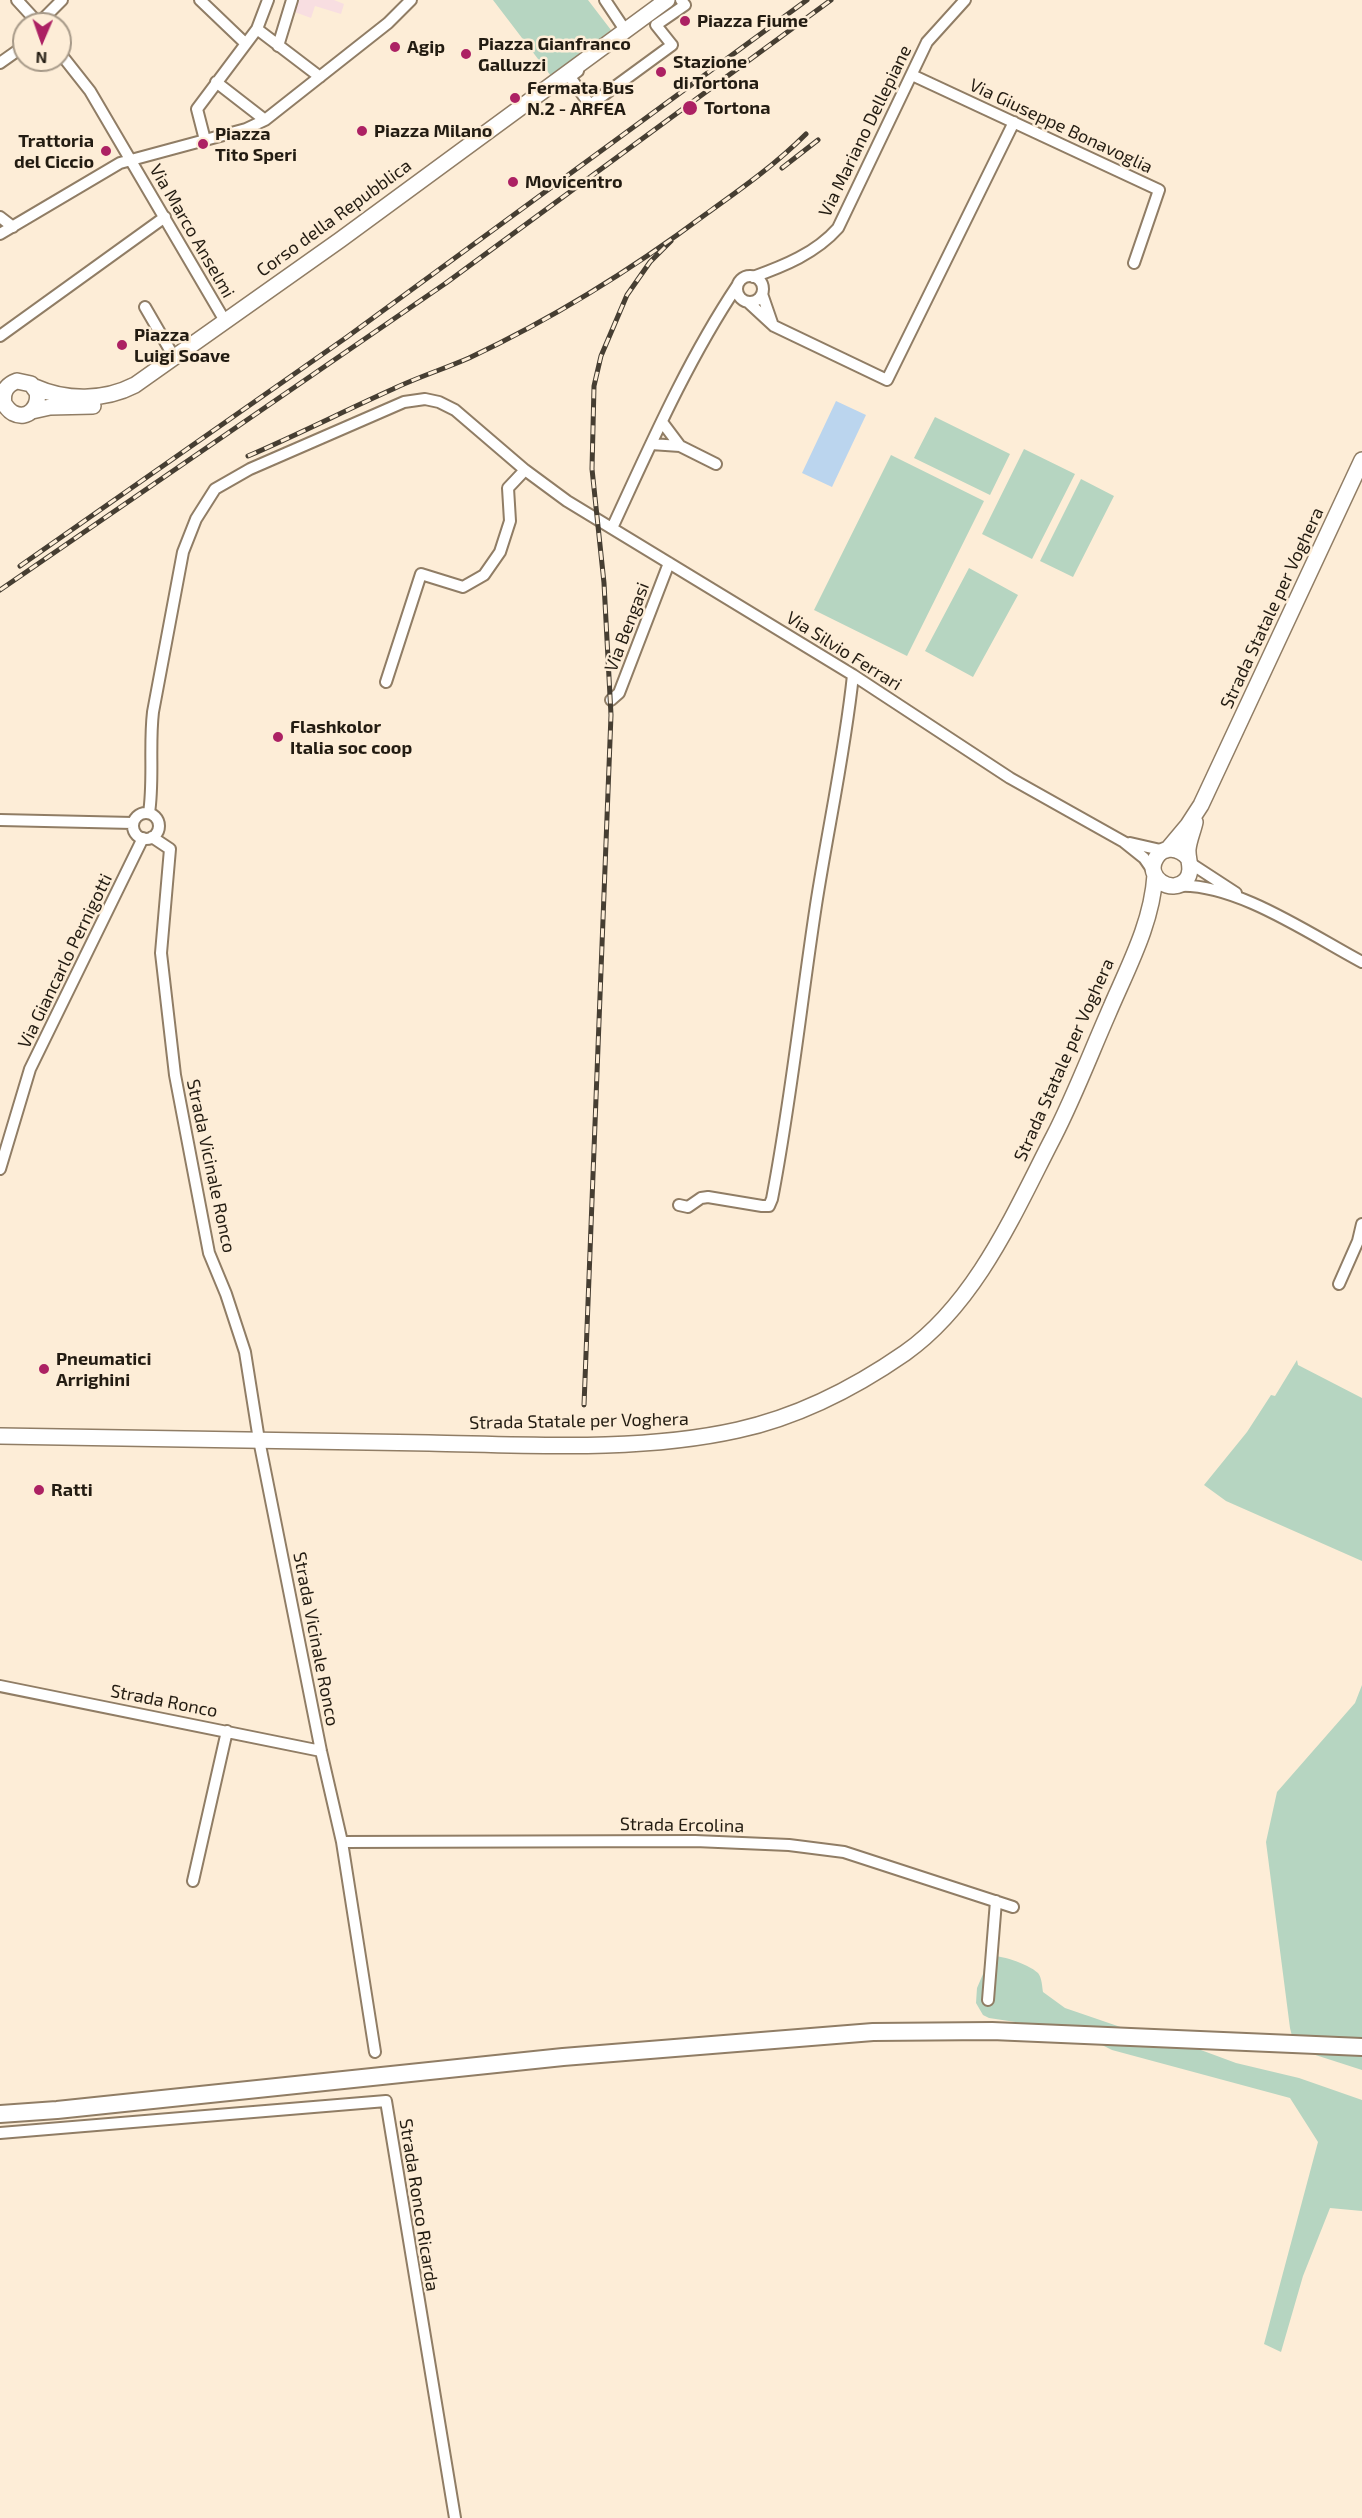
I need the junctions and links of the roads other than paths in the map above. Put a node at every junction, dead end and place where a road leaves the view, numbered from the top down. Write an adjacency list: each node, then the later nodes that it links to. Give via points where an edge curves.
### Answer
1 (17, 0): 12 (street)
2 (62, 0): 13 (street)
3 (200, 0): 16 (street)
4 (268, 0): 14 (street)
5 (292, 0): 17 (street)
6 (411, 0): 20 (street)
7 (605, 0): 15 (street)
8 (667, 0): 15 (main road, Corso della Repubblica)
9 (675, 0): 10 (street, via 570,77 590,105 672,45 656,25 685,5)
10 (681, 0)
11 (965, 0): 19 (street, Via Mariano Dellepiane, via 927,42)
12 (28, 12)
13 (50, 12)
14 (257, 29): 16 (street); 17 (street)
15 (625, 30): 38 (main road, Corso della Repubblica)
16 (245, 43): 21 (street)
17 (278, 46): 20 (street)
18 (72, 68): 25 (street, Via Marco Anselmi)
19 (912, 75): 23 (street, Via Giuseppe Bonavoglia); 31 (street, Via Mariano Dellepiane, via 837,228 823,243)
20 (320, 77): 22 (street)
21 (216, 82): 22 (street); 24 (street, via 197,109)
22 (265, 120): 24 (street)
23 (1014, 122): 30 (street, Via Giuseppe Bonavoglia, via 1159,190); 39 (street, via 887,380)
24 (205, 140): 25 (street)
25 (130, 159): 27 (street, Via Marco Anselmi); 28 (street)
26 (0, 217): 28 (street)
27 (165, 217): 38 (street, Via Marco Anselmi); 40 (street)
28 (13, 227): 29 (street)
29 (0, 234)
30 (1134, 263)
31 (785, 266): 32 (street, Via Mariano Dellepiane); 34 (street, Via Mariano Dellepiane)
32 (753, 277): 33 (street, Via Mariano Dellepiane, via 741,279); 34 (street)
33 (737, 286): 35 (street, via 738,295); 37 (street, Via Mariano Dellepiane)
34 (762, 290): 35 (street, Via Mariano Dellepiane, via 756,300); 39 (street)
35 (746, 302): 37 (street, Via Mariano Dellepiane); 39 (street)
36 (145, 307): 41 (street)
37 (718, 315): 48 (street, Via Mariano Dellepiane)
38 (225, 321): 41 (main road, Corso della Repubblica)
39 (774, 326)
40 (0, 336)
41 (174, 357): 44 (main road, Corso della Repubblica)
42 (0, 376): 43 (main road)
43 (17, 381): 45 (main road, via 27,381); 46 (main road, via 7,387)
44 (140, 381): 45 (main road, Corso della Repubblica, via 111,394 81,397 57,396); 47 (main road, Corso della Repubblica, via 107,403)
45 (35, 387): 47 (main road, via 38,402)
46 (2, 401): 47 (main road, via 16,415)
47 (32, 411)
48 (662, 422): 49 (street, Via Mariano Dellepiane); 50 (street)
49 (651, 444): 50 (street); 54 (street, Via Mariano Dellepiane)
50 (680, 446): 52 (street)
51 (1362, 460): 59 (main road, Strada Statale per Voghera)
52 (717, 464)
53 (525, 470): 54 (street, Via Silvio Ferrari); 57 (street, via 508,488 510,521 500,552 484,575 463,587 422,574); 60 (street, Via Silvio Ferrari, via 455,410 425,399 404,402 250,469 215,489 196,519 181,563 153,712)
54 (612, 528): 55 (street, Via Silvio Ferrari)
55 (669, 563): 56 (street, Via Silvio Ferrari); 58 (street, Via Bengasi, via 619,693)
56 (854, 675): 64 (street, Via Silvio Ferrari, via 1010,778); 73 (street, via 814,916 785,1136 772,1199 769,1206 708,1197 688,1208)
57 (386, 682)
58 (611, 700)
59 (1201, 805): 65 (main road, Strada Statale per Voghera); 66 (main road, Strada Statale per Voghera, via 1189,842)
60 (149, 813): 62 (street, via 138,815); 63 (street, via 159,826 158,832)
61 (0, 820): 62 (street)
62 (133, 823): 63 (street, via 134,831)
63 (147, 837): 72 (street, Via Giancarlo Pernigotti, via 30,1069); 77 (street, Strada Vicinale Ronco, via 170,849 161,953 175,1075 209,1253 245,1352)
64 (1124, 842): 65 (street, Via Silvio Ferrari); 67 (street, Via Silvio Ferrari, via 1144,858)
65 (1166, 850): 66 (main road, via 1177,850); 67 (main road, Strada Statale per Voghera, via 1156,858)
66 (1189, 860): 68 (main road, Strada Statale per Voghera, via 1189,876); 69 (street)
67 (1154, 874): 68 (main road, via 1162,884); 70 (main road, Strada Statale per Voghera)
68 (1175, 886): 69 (street, via 1209,887); 70 (main road, Strada Statale per Voghera)
69 (1244, 899): 71 (street)
70 (1143, 933): 77 (main road, Strada Statale per Voghera, via 1063,1119 1008,1225 949,1312 906,1352 862,1379 809,1407 769,1422 699,1438 526,1445)
71 (1362, 962)
72 (0, 1169)
73 (679, 1205)
74 (1362, 1224): 75 (street)
75 (1338, 1284)
76 (0, 1436): 77 (main road, Strada Statale per Voghera)
77 (259, 1440): 80 (street, Strada Vicinale Ronco)
78 (0, 1686): 79 (street, Strada Ronco)
79 (227, 1731): 80 (street, Strada Ronco); 82 (street)
80 (321, 1751): 81 (street)
81 (342, 1842): 83 (street, Strada Ercolina, via 695,1841 789,1845 844,1852); 87 (street)
82 (193, 1881)
83 (996, 1901): 84 (street, Strada Ercolina); 85 (street)
84 (1013, 1907)
85 (988, 2000)
86 (1362, 2046): 88 (main road, via 992,2031 873,2032 563,2057)
87 (375, 2052)
88 (0, 2114)
89 (0, 2133): 90 (street, Strada Ronco Ricarda, via 386,2101)
90 (455, 2518)

